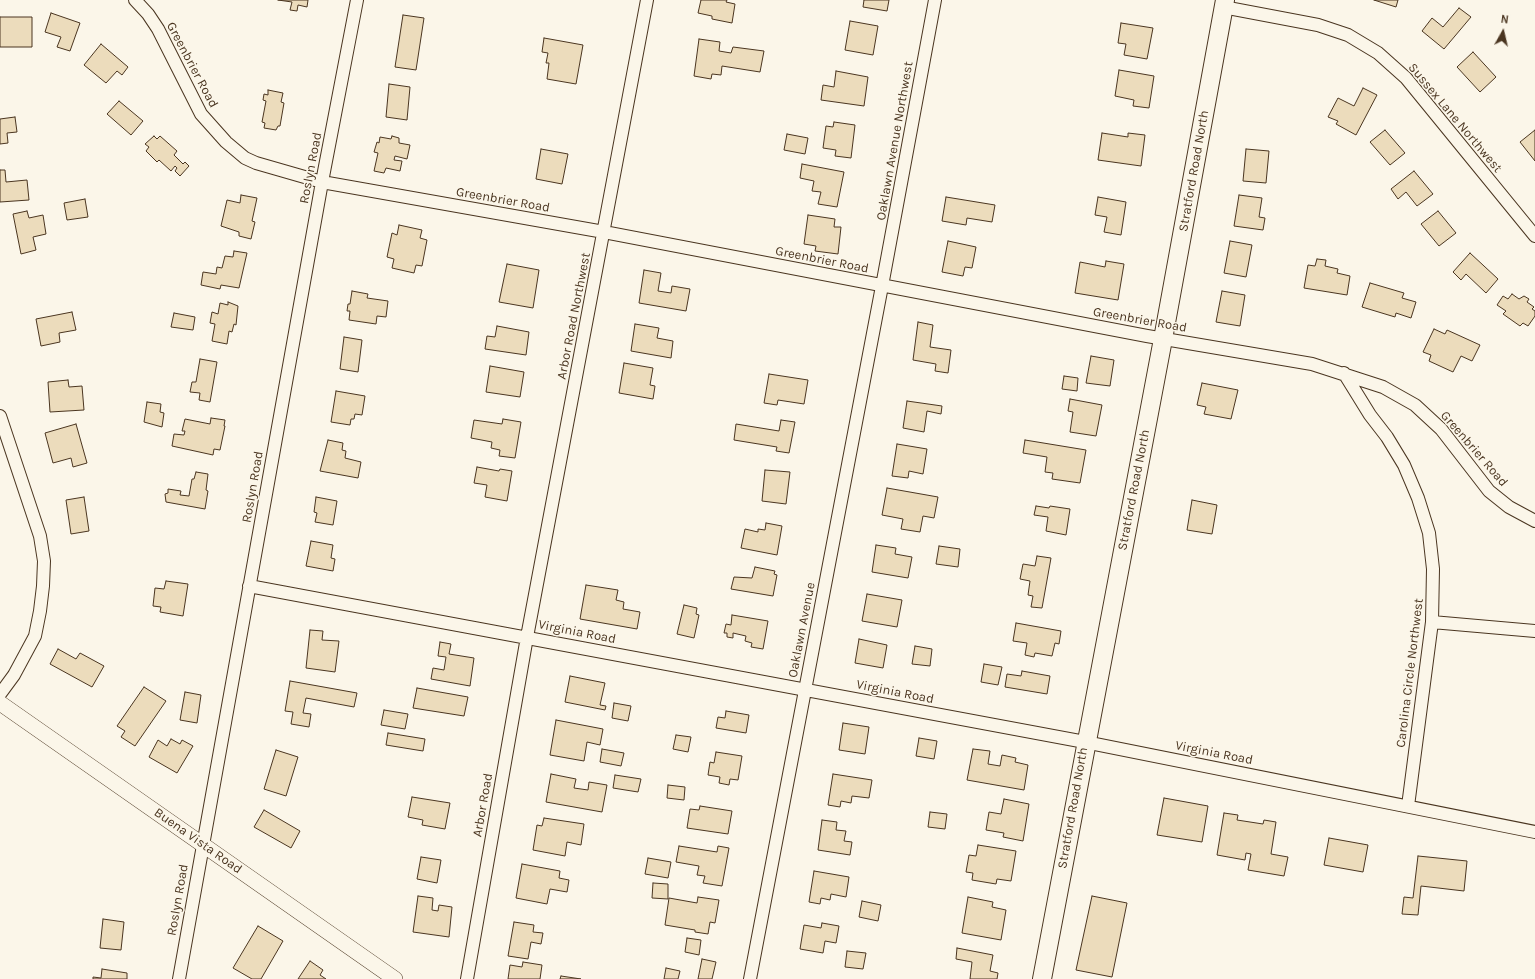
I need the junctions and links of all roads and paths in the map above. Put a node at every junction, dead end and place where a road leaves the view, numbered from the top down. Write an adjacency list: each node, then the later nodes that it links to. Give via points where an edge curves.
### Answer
1 (135, 0): 6 (street, Greenbrier Road, via 158,29 201,114 226,142 256,163)
2 (357, 0): 6 (street, Roslyn Road)
3 (648, 0): 7 (street, Arbor Road Northwest)
4 (934, 0): 9 (street, Oaklawn Avenue Northwest)
5 (1224, 4): 8 (street, Sussex Lane Northwest, via 1318,25 1348,35 1378,53 1406,78); 10 (main road, Stratford Road North)
6 (322, 182): 7 (street, Greenbrier Road); 14 (street, Roslyn Road)
7 (604, 232): 9 (street, Greenbrier Road); 17 (street, Arbor Road Northwest)
8 (1535, 236)
9 (882, 286): 10 (street, Greenbrier Road); 18 (street, Oaklawn Avenue)
10 (1163, 339): 11 (street, Greenbrier Road, via 1312,364); 21 (main road, Stratford Road North)
11 (1344, 373): 13 (street, Greenbrier Road, via 1382,387 1415,406 1441,429 1489,491 1509,507); 15 (street, Carolina Circle Northwest, via 1370,415 1388,437 1404,465 1418,498 1429,534 1434,570)
12 (0, 416): 19 (street, via 40,536 44,574 35,636 14,675)
13 (1535, 521)
14 (249, 586): 17 (street, Virginia Road); 24 (street, Roslyn Road)
15 (1432, 622): 16 (street); 22 (street, Carolina Circle Northwest)
16 (1535, 631)
17 (527, 637): 18 (street, Virginia Road); 27 (street, Arbor Road)
18 (805, 689): 21 (street, Virginia Road); 28 (street, Oaklawn Avenue)
19 (0, 694)
20 (0, 703): 24 (street, Buena Vista Road)
21 (1086, 742): 22 (street, Virginia Road); 29 (main road, Stratford Road North)
22 (1408, 806): 23 (street, Virginia Road)
23 (1535, 832)
24 (203, 844): 25 (street, Roslyn Road); 26 (street, Buena Vista Road)
25 (179, 979)
26 (395, 979)
27 (467, 979)
28 (750, 979)
29 (1042, 979)

